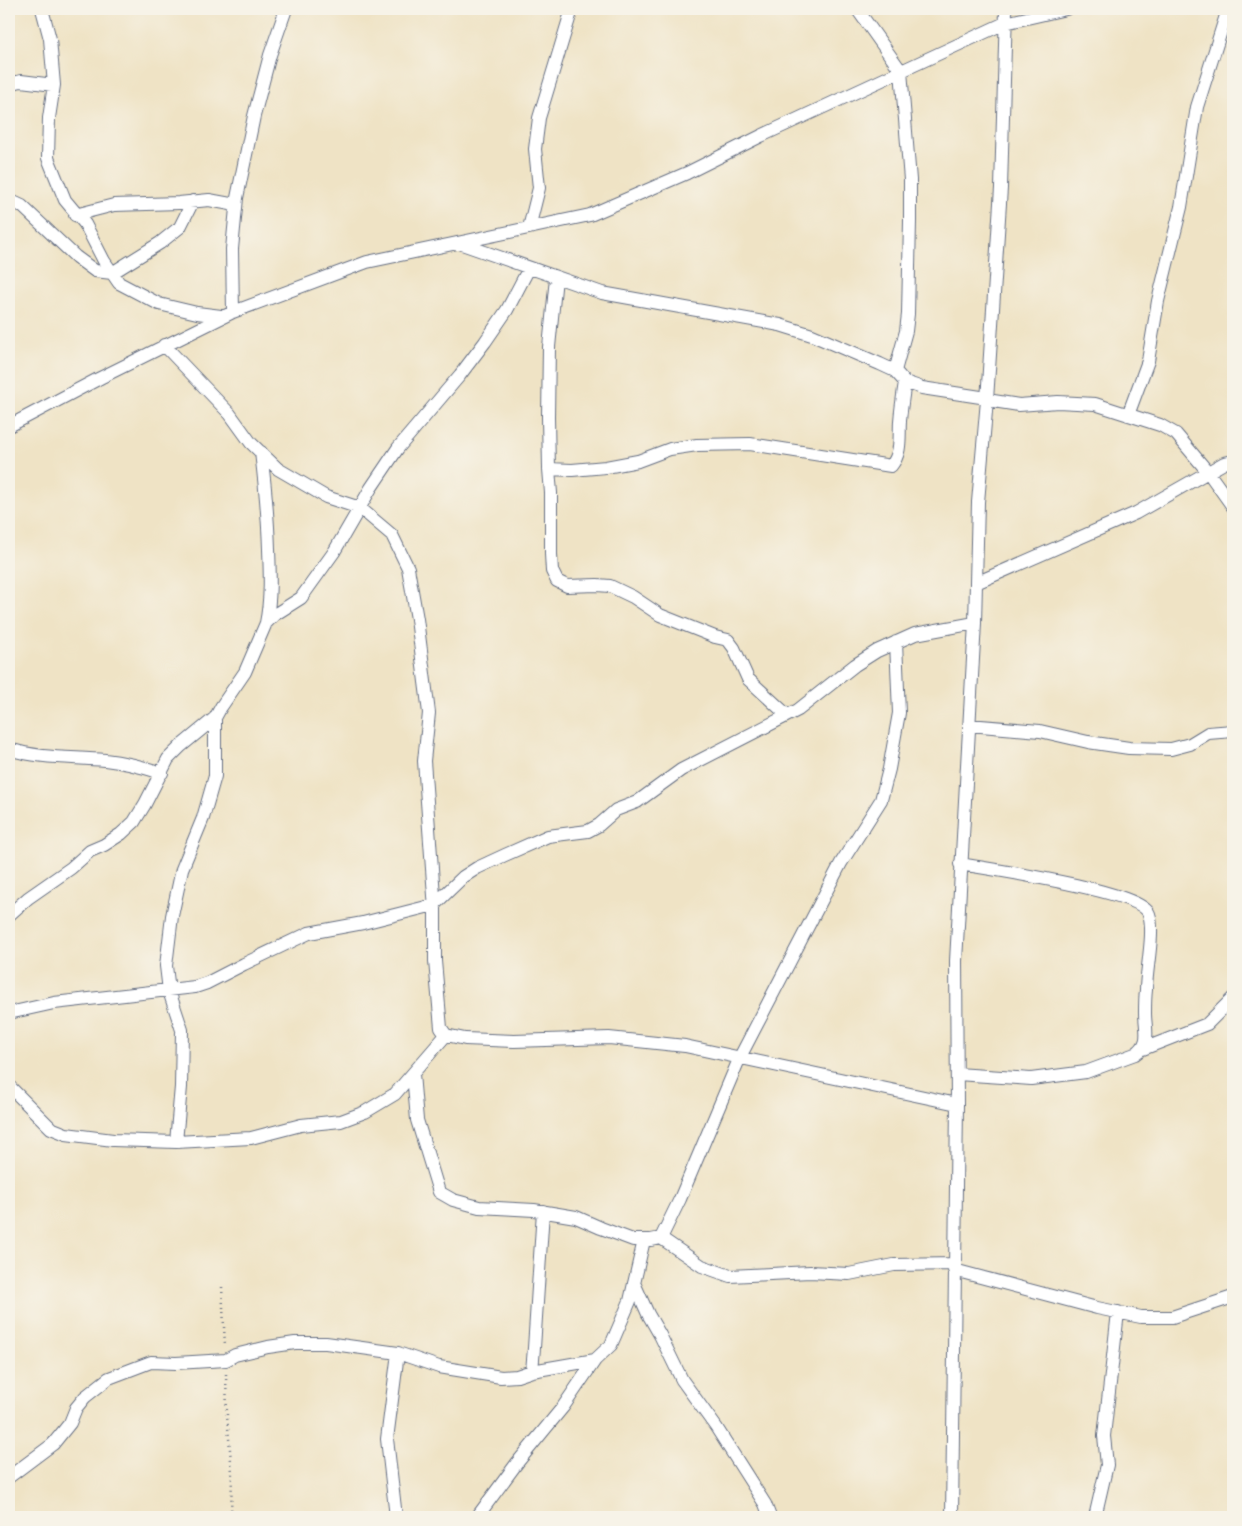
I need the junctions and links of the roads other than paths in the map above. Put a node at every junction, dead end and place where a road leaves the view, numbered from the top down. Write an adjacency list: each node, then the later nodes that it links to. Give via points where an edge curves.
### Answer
1 (42, 9): 11 (street, via 50,39)
2 (286, 9): 14 (street, via 254,116)
3 (572, 9): 16 (street, via 539,118 535,150 539,188)
4 (857, 9): 9 (street)
5 (1006, 9): 8 (street)
6 (1066, 9): 8 (street)
7 (1228, 9): 26 (street, via 1197,107 1181,206 1158,301 1148,361)
8 (1005, 23): 9 (street); 25 (street, via 1001,188)
9 (901, 71): 16 (street, via 687,173 590,215); 23 (street, via 910,221 908,314)
10 (9, 84): 11 (street, via 21,81)
11 (54, 85): 15 (street, via 48,158 65,200)
12 (9, 200): 19 (street, via 22,206 95,271)
13 (193, 201): 14 (street); 15 (street, via 114,205); 19 (street, via 180,227)
14 (236, 205): 21 (street)
15 (75, 215): 19 (street, via 85,224)
16 (529, 228): 17 (street)
17 (459, 243): 18 (street); 21 (street, via 367,262)
18 (529, 268): 20 (street); 33 (street, via 507,310 485,342 398,448)
19 (112, 273): 21 (street, via 119,283 159,304 197,313)
20 (556, 278): 23 (street, via 602,293 780,325 812,335); 30 (street, via 549,354)
21 (227, 314): 22 (street)
22 (164, 346): 27 (street); 28 (street, via 230,414)
23 (895, 372): 24 (street)
24 (905, 382): 25 (street); 30 (street, via 900,446 891,466 750,444 670,449 638,461 606,467)
25 (987, 399): 26 (street, via 1019,405 1095,404); 34 (street, via 978,502)
26 (1128, 415): 31 (street, via 1176,434)
27 (9, 426)
28 (261, 452): 33 (street, via 278,469 308,488); 35 (street, via 271,588)
29 (1233, 460): 31 (street)
30 (549, 468): 38 (street, via 552,571 557,581 567,586 610,586 660,615 728,640 748,679)
31 (1208, 472): 32 (street); 34 (street, via 1136,513)
32 (1233, 507)
33 (360, 508): 35 (street, via 334,552 300,598); 45 (street, via 392,535 410,576 428,713 424,761)
34 (976, 583): 36 (street)
35 (266, 623): 39 (street, via 245,672)
36 (975, 623): 37 (street, via 915,634); 40 (street)
37 (896, 642): 38 (street, via 855,665); 52 (street, via 899,713 881,800 841,863)
38 (787, 715): 45 (street, via 682,770 588,831 548,836 477,868)
39 (215, 718): 43 (street, via 168,759); 47 (street, via 215,776 203,818 182,869 168,941)
40 (969, 724): 41 (street, via 1040,731 1088,742 1171,749 1190,744 1208,732); 44 (street)
41 (1233, 731)
42 (9, 750): 43 (street, via 51,757 105,760)
43 (162, 773): 46 (street, via 134,822 121,834 90,851)
44 (960, 864): 51 (street, via 1097,890 1144,907 1149,915 1150,930 1145,1015 1148,1036); 54 (street, via 956,961)
45 (434, 905): 47 (street, via 309,933 207,983); 50 (street, via 441,1028)
46 (9, 915)
47 (168, 991): 49 (street, via 54,1003); 57 (street, via 182,1030)
48 (1233, 998): 51 (street, via 1207,1024)
49 (9, 1013)
50 (446, 1035): 52 (street, via 514,1041 609,1038 685,1046); 53 (street)
51 (1143, 1049): 54 (street, via 1077,1073 1031,1079)
52 (740, 1057): 56 (street); 59 (street)
53 (413, 1074): 57 (street, via 395,1094 365,1112 341,1121 301,1124 251,1138); 58 (street, via 417,1120 439,1192 453,1200 479,1207)
54 (957, 1074): 56 (street)
55 (9, 1086): 57 (street, via 51,1128 66,1134 113,1140)
56 (957, 1104): 61 (street)
57 (176, 1142)
58 (543, 1211): 60 (street, via 576,1216 633,1240); 67 (street)
59 (661, 1238): 60 (street); 61 (street, via 702,1266 730,1276 810,1272 849,1274 894,1265)
60 (644, 1240): 62 (street)
61 (955, 1267): 64 (street); 72 (street)
62 (634, 1283): 66 (street, via 630,1301 611,1345); 71 (street, via 682,1380 716,1427)
63 (1233, 1298): 64 (street, via 1172,1317 1141,1317)
64 (1118, 1312): 73 (street, via 1104,1436 1107,1465)
65 (398, 1353): 67 (street, via 439,1367 501,1377); 68 (street, via 326,1343 295,1343 235,1355 226,1360 151,1362 109,1378 85,1397 53,1444); 69 (street, via 387,1440)
66 (595, 1360): 67 (street); 70 (street, via 563,1407)
67 (532, 1371)
68 (9, 1477)
69 (396, 1517)
70 (477, 1517)
71 (770, 1517)
72 (952, 1517)
73 (1095, 1517)

